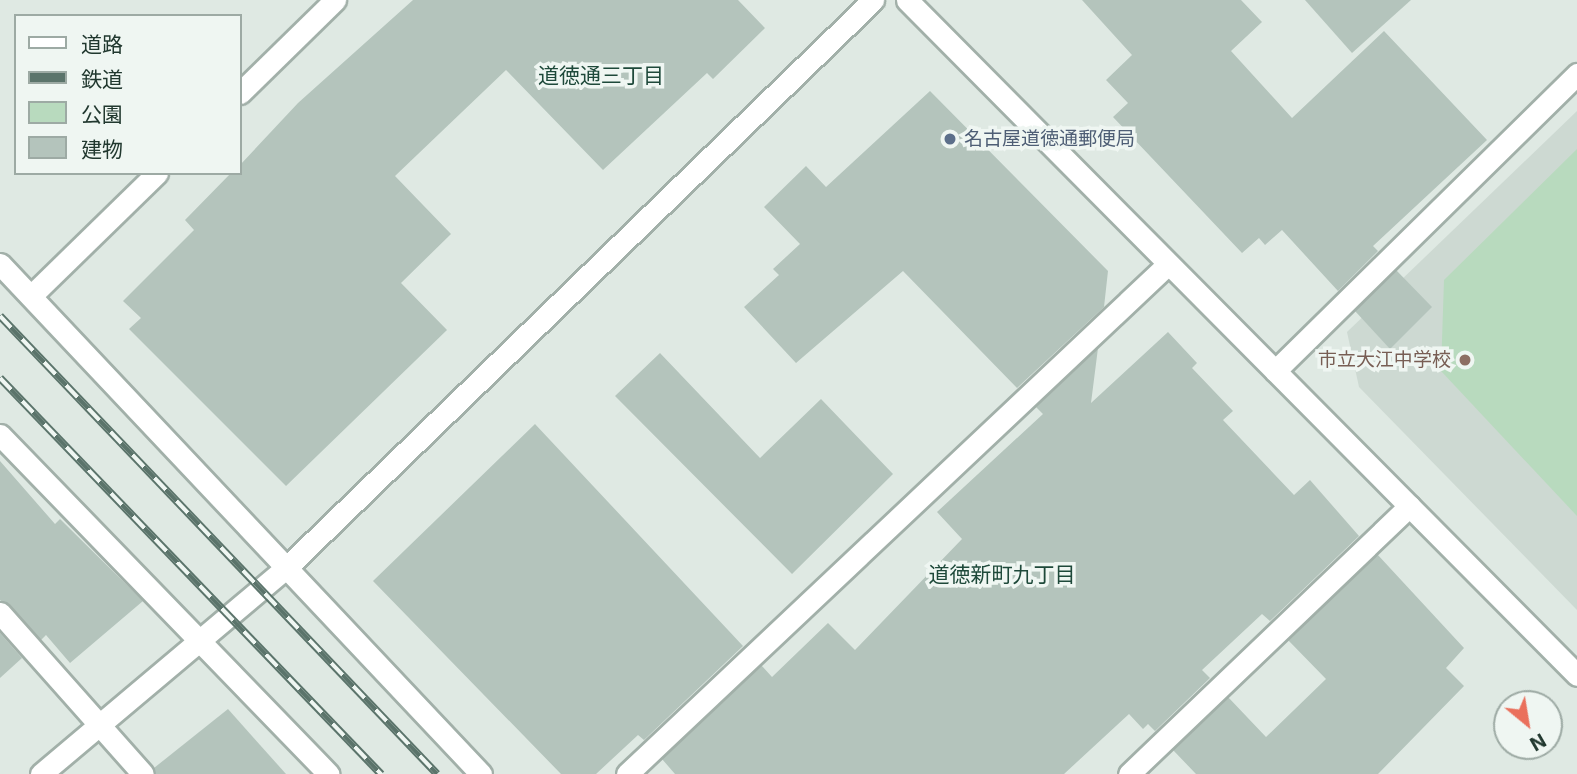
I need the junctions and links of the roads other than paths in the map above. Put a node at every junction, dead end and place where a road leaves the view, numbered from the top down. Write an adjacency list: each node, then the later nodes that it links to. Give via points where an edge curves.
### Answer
1 (335, 0): 5 (street)
2 (873, 0): 13 (street)
3 (907, 0): 8 (street)
4 (1577, 74): 10 (street)
5 (242, 91)
6 (155, 175): 9 (street)
7 (0, 264): 9 (street)
8 (1168, 264): 10 (street); 22 (street)
9 (30, 296): 13 (street)
10 (1275, 371): 12 (street)
11 (0, 435): 15 (street)
12 (1409, 506): 16 (street); 23 (street)
13 (288, 566): 15 (street); 21 (street)
14 (0, 613): 17 (street)
15 (201, 643): 17 (street); 20 (street)
16 (1577, 675)
17 (99, 727): 18 (street); 19 (street)
18 (41, 774)
19 (143, 774)
20 (329, 774)
21 (481, 774)
22 (627, 774)
23 (1129, 774)

